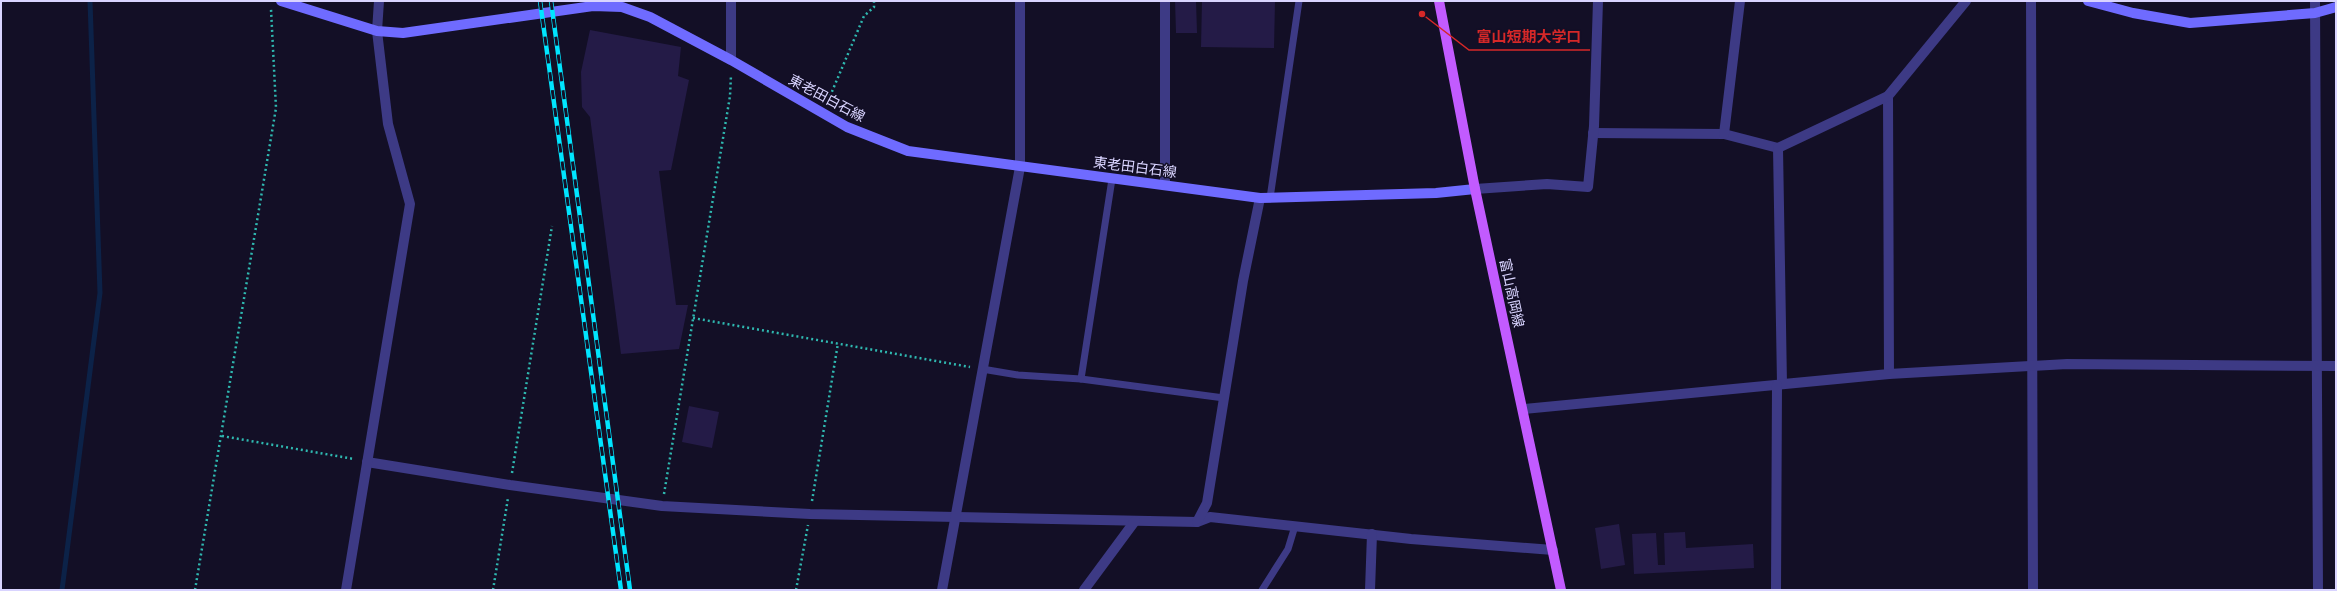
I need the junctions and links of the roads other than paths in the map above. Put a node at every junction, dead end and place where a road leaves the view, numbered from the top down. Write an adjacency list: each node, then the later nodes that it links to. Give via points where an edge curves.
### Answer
1 (281, 1): 16 (main road, 東老田白石線)
2 (379, 1): 16 (street)
3 (731, 1): 17 (street)
4 (1020, 1): 22 (street)
5 (1165, 1): 24 (street)
6 (1299, 1): 26 (lane)
7 (1439, 1): 25 (main road, 富山高岡線)
8 (1598, 1): 19 (street)
9 (1740, 1): 20 (street)
10 (1966, 1): 18 (street)
11 (2031, 1): 27 (street)
12 (2088, 1): 15 (main road, via 2133,13 2190,23)
13 (2315, 1): 15 (street)
14 (2336, 7): 15 (main road)
15 (2315, 13): 28 (street)
16 (377, 31): 17 (main road, 東老田白石線, via 403,33 593,6 622,7 650,17); 36 (street, via 388,124 410,204)
17 (731, 60): 22 (main road, 東老田白石線, via 847,127 908,151)
18 (1888, 96): 21 (street); 31 (street)
19 (1593, 133): 20 (street); 25 (street, via 1588,187 1547,184)
20 (1724, 134): 21 (street)
21 (1778, 148): 33 (street)
22 (1020, 167): 23 (main road, 東老田白石線); 30 (street)
23 (1112, 178): 24 (main road, 東老田白石線); 32 (lane)
24 (1165, 185): 26 (main road, 東老田白石線)
25 (1475, 189): 26 (main road, 東老田白石線, via 1436,193); 35 (main road, 富山高岡線)
26 (1265, 198): 34 (street, via 1243,281)
27 (2032, 366): 28 (street); 31 (street); 50 (street)
28 (2318, 366): 29 (street); 51 (street)
29 (2336, 366)
30 (982, 369): 32 (lane, via 1018,375); 37 (street)
31 (1889, 374): 33 (street)
32 (1082, 379): 34 (lane)
33 (1780, 384): 35 (street); 49 (street)
34 (1224, 398): 39 (street, via 1207,503)
35 (1523, 410): 42 (main road, 富山高岡線)
36 (367, 462): 37 (street, via 662,506 810,514); 43 (street)
37 (954, 516): 38 (street); 44 (street)
38 (1135, 521): 39 (street); 45 (street)
39 (1197, 522): 40 (street, via 1210,517)
40 (1295, 526): 41 (street); 46 (lane, via 1288,549)
41 (1372, 534): 42 (street); 47 (street)
42 (1553, 550): 48 (main road, 富山高岡線)
43 (346, 590)
44 (942, 590)
45 (1084, 590)
46 (1262, 590)
47 (1370, 590)
48 (1561, 590)
49 (1776, 590)
50 (2033, 590)
51 (2318, 590)

